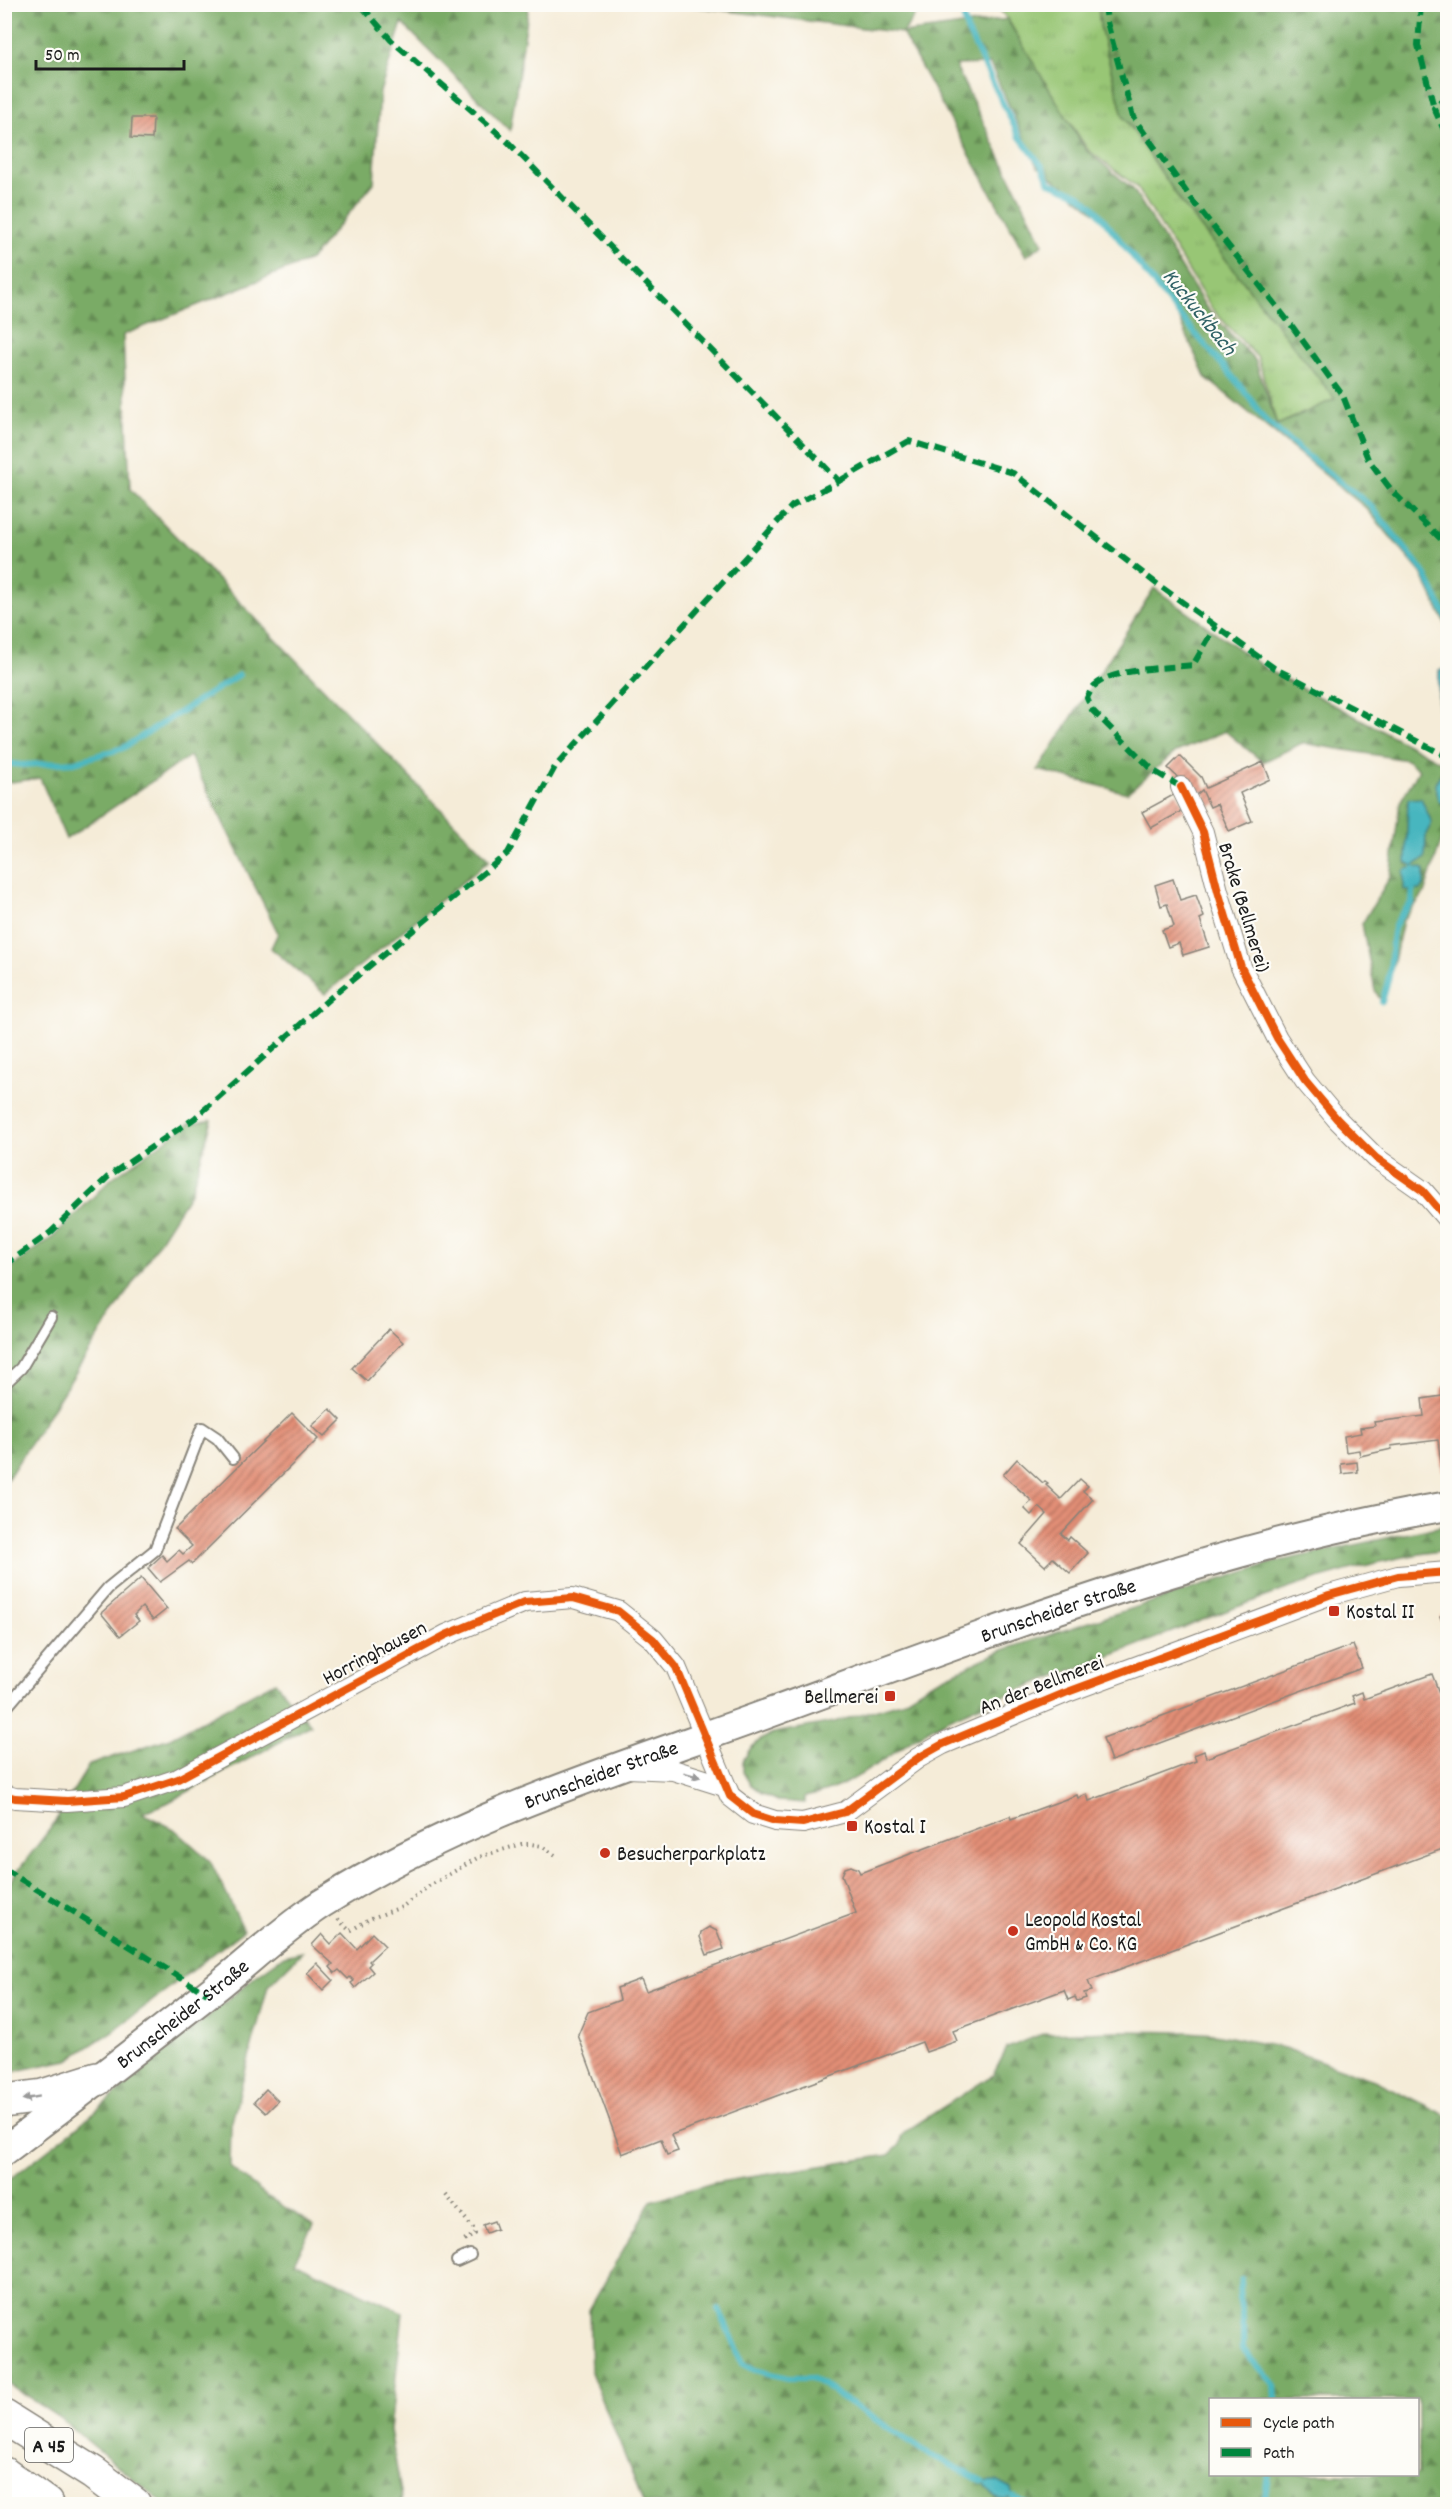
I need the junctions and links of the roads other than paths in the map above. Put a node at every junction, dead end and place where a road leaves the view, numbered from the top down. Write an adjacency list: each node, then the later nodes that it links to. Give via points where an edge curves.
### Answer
1 (1181, 787): 2 (street, Brake (Bellmerei), via 1203,832 1240,967 1278,1038 1305,1081 1337,1119 1376,1158 1423,1191)
2 (1448, 1220)
3 (51, 1317): 4 (lane, via 21,1368)
4 (4, 1384)
5 (233, 1458): 8 (lane, via 218,1438 202,1428 155,1550 108,1588)
6 (1448, 1506): 9 (main road, Brunscheider Straße, via 1331,1529 1081,1601)
7 (1448, 1572): 11 (street, An der Bellmerei, via 1398,1576 1329,1595 1054,1697 943,1744 918,1758 857,1805 823,1820 775,1821 753,1814 730,1796)
8 (4, 1710)
9 (705, 1737): 10 (main road, Brunscheider Straße); 11 (street, An der Bellmerei); 12 (street, Horringhausen, via 676,1667 653,1640 618,1611 573,1598 525,1602 446,1635 178,1779 124,1797 67,1801)
10 (616, 1768): 11 (street, An der Bellmerei, one-way to 11, via 673,1770); 13 (main road, Brunscheider Straße, via 545,1793 429,1844 322,1904)
11 (724, 1786)
12 (4, 1795)
13 (97, 2079): 14 (highway, one-way to 14, via 44,2096); 15 (main road, Brunscheider Straße)
14 (4, 2102)
15 (4, 2151)
16 (470, 2255): 17 (lane)
17 (457, 2261)
18 (4, 2417): 21 (highway, A 45, via 93,2473)
19 (4, 2474): 20 (highway, A 45)
20 (46, 2505)
21 (134, 2505)

